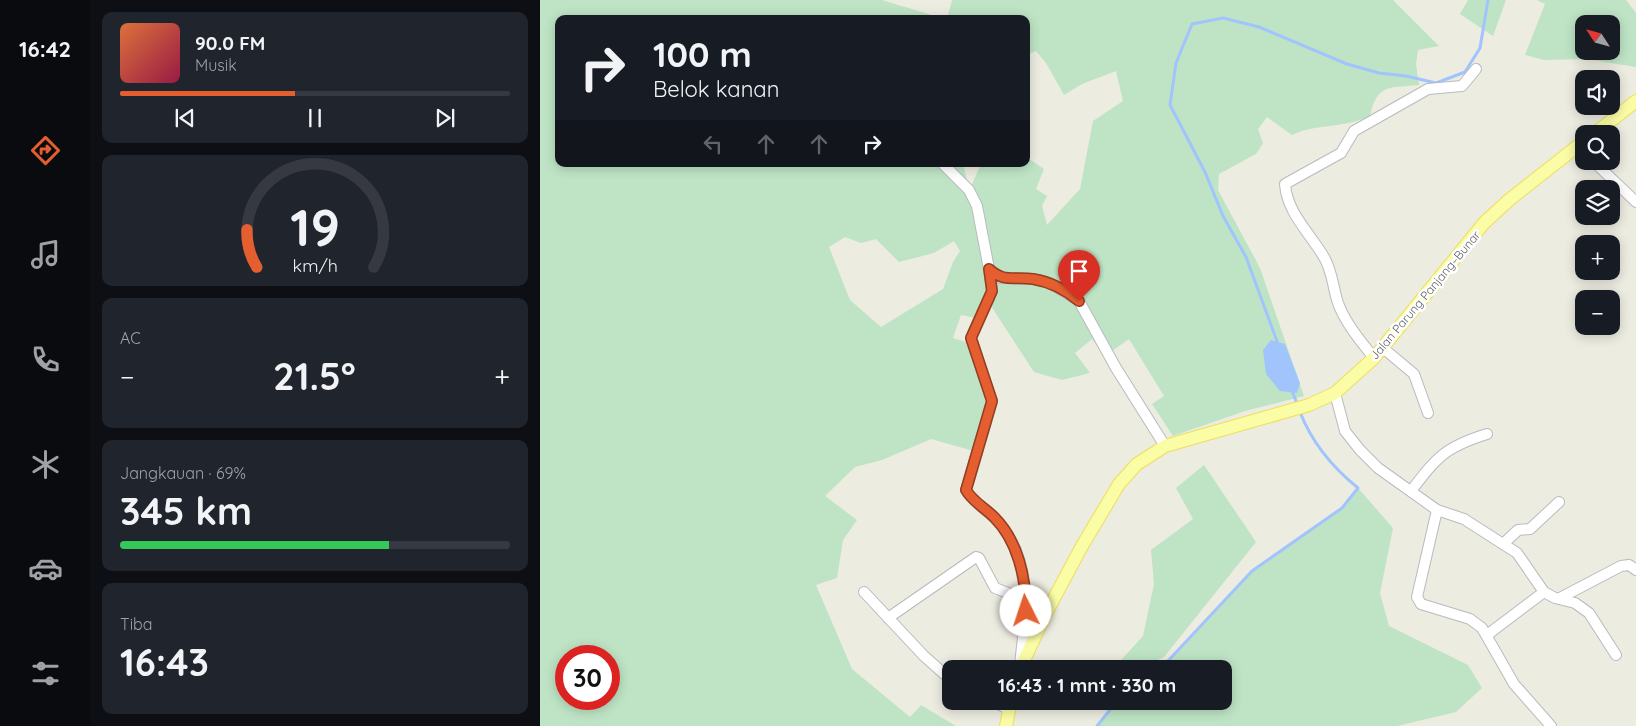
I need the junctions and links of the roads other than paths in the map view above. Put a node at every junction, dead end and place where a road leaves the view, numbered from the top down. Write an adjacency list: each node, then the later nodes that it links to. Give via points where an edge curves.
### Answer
1 (1476, 69): 9 (street, via 1462,86 1428,89 1354,131 1341,153 1285,184 1300,224 1326,260 1347,322)
2 (1636, 101): 3 (main road)
3 (1605, 125)
4 (1575, 152): 9 (main road, Jalan Parung Panjang–Bunar, via 1509,200 1484,223)
5 (946, 167): 8 (street, via 969,190 977,206)
6 (1602, 170): 7 (street)
7 (1636, 202)
8 (989, 269): 13 (street, via 1000,278 1050,283 1079,301); 22 (street, via 992,291 971,338 992,401 966,490 994,517 1011,542 1022,570)
9 (1379, 353): 10 (main road, Jalan Parung Panjang–Bunar); 11 (street, via 1414,374)
10 (1335, 393): 13 (main road, Jalan Parung Panjang–Bunar, via 1309,405); 14 (street, via 1340,417 1352,441 1378,468)
11 (1428, 413)
12 (1487, 434): 14 (street, via 1449,449 1435,460)
13 (1165, 446): 27 (main road, Jalan Parung Panjang–Bunar, via 1137,464 1119,484)
14 (1411, 491): 16 (street)
15 (1559, 502): 17 (street, via 1530,530 1518,530)
16 (1437, 510): 17 (street, via 1464,519); 24 (street, via 1417,597 1424,607 1470,619)
17 (1503, 544): 20 (street, via 1517,554)
18 (1636, 570): 21 (street, via 1621,566)
19 (864, 592): 23 (street)
20 (1544, 592): 21 (street); 24 (street)
21 (1560, 598): 25 (street, via 1576,603 1589,613)
22 (1026, 600): 23 (street, via 995,588 987,569 976,557); 26 (street)
23 (888, 618): 28 (street)
24 (1487, 635): 30 (street, via 1514,684)
25 (1616, 656)
26 (1020, 660)
27 (1023, 660)
28 (942, 672)
29 (1009, 710): 31 (main road)
30 (1544, 724)
31 (1006, 726)

